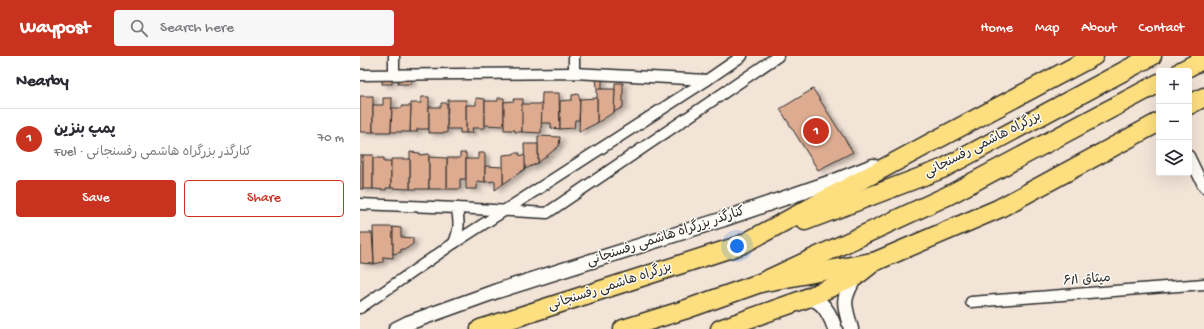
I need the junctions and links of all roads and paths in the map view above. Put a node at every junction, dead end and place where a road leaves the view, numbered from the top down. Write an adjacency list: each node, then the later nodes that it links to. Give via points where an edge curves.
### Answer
1 (394, 56): 11 (street)
2 (574, 56): 9 (street)
3 (742, 56): 12 (street)
4 (778, 56): 22 (street, via 547,213)
5 (1094, 56): 17 (highway, بزرگراه هاشمی رفسنجانی)
6 (1152, 56): 24 (highway, بزرگراه هاشمی رفسنجانی, via 942,169)
7 (1204, 59): 8 (highway)
8 (1187, 68)
9 (574, 73): 11 (street); 12 (street)
10 (360, 74): 11 (street)
11 (394, 74)
12 (707, 80): 22 (street)
13 (1156, 85): 27 (highway, بزرگراه هاشمی رفسنجانی, via 949,196)
14 (1204, 97): 15 (highway)
15 (1191, 104)
16 (1156, 124): 25 (highway, via 998,209)
17 (934, 140): 24 (highway, بزرگراه هاشمی رفسنجانی); 32 (street, کنارگذر بزرگراه هاشمی رفسنجانی, via 840,179 498,291)
18 (1192, 162): 19 (street)
19 (1204, 186)
20 (360, 204): 21 (street)
21 (456, 208): 22 (street); 23 (street, via 459,232)
22 (505, 210): 23 (street)
23 (454, 242): 31 (street)
24 (741, 245): 33 (highway, بزرگراه هاشمی رفسنجانی)
25 (874, 262): 26 (highway); 27 (highway, بزرگراه هاشمی رفسنجانی)
26 (855, 277): 29 (highway); 37 (street, via 844,303)
27 (760, 283): 34 (highway, بزرگراه هاشمی رفسنجانی)
28 (1204, 284): 30 (street, میثاق ۶/۱)
29 (802, 300): 35 (highway); 36 (street, via 815,300 824,307)
30 (971, 302)
31 (360, 308)
32 (396, 329)
33 (480, 329)
34 (623, 329)
35 (720, 329)
36 (835, 329)
37 (852, 329)

